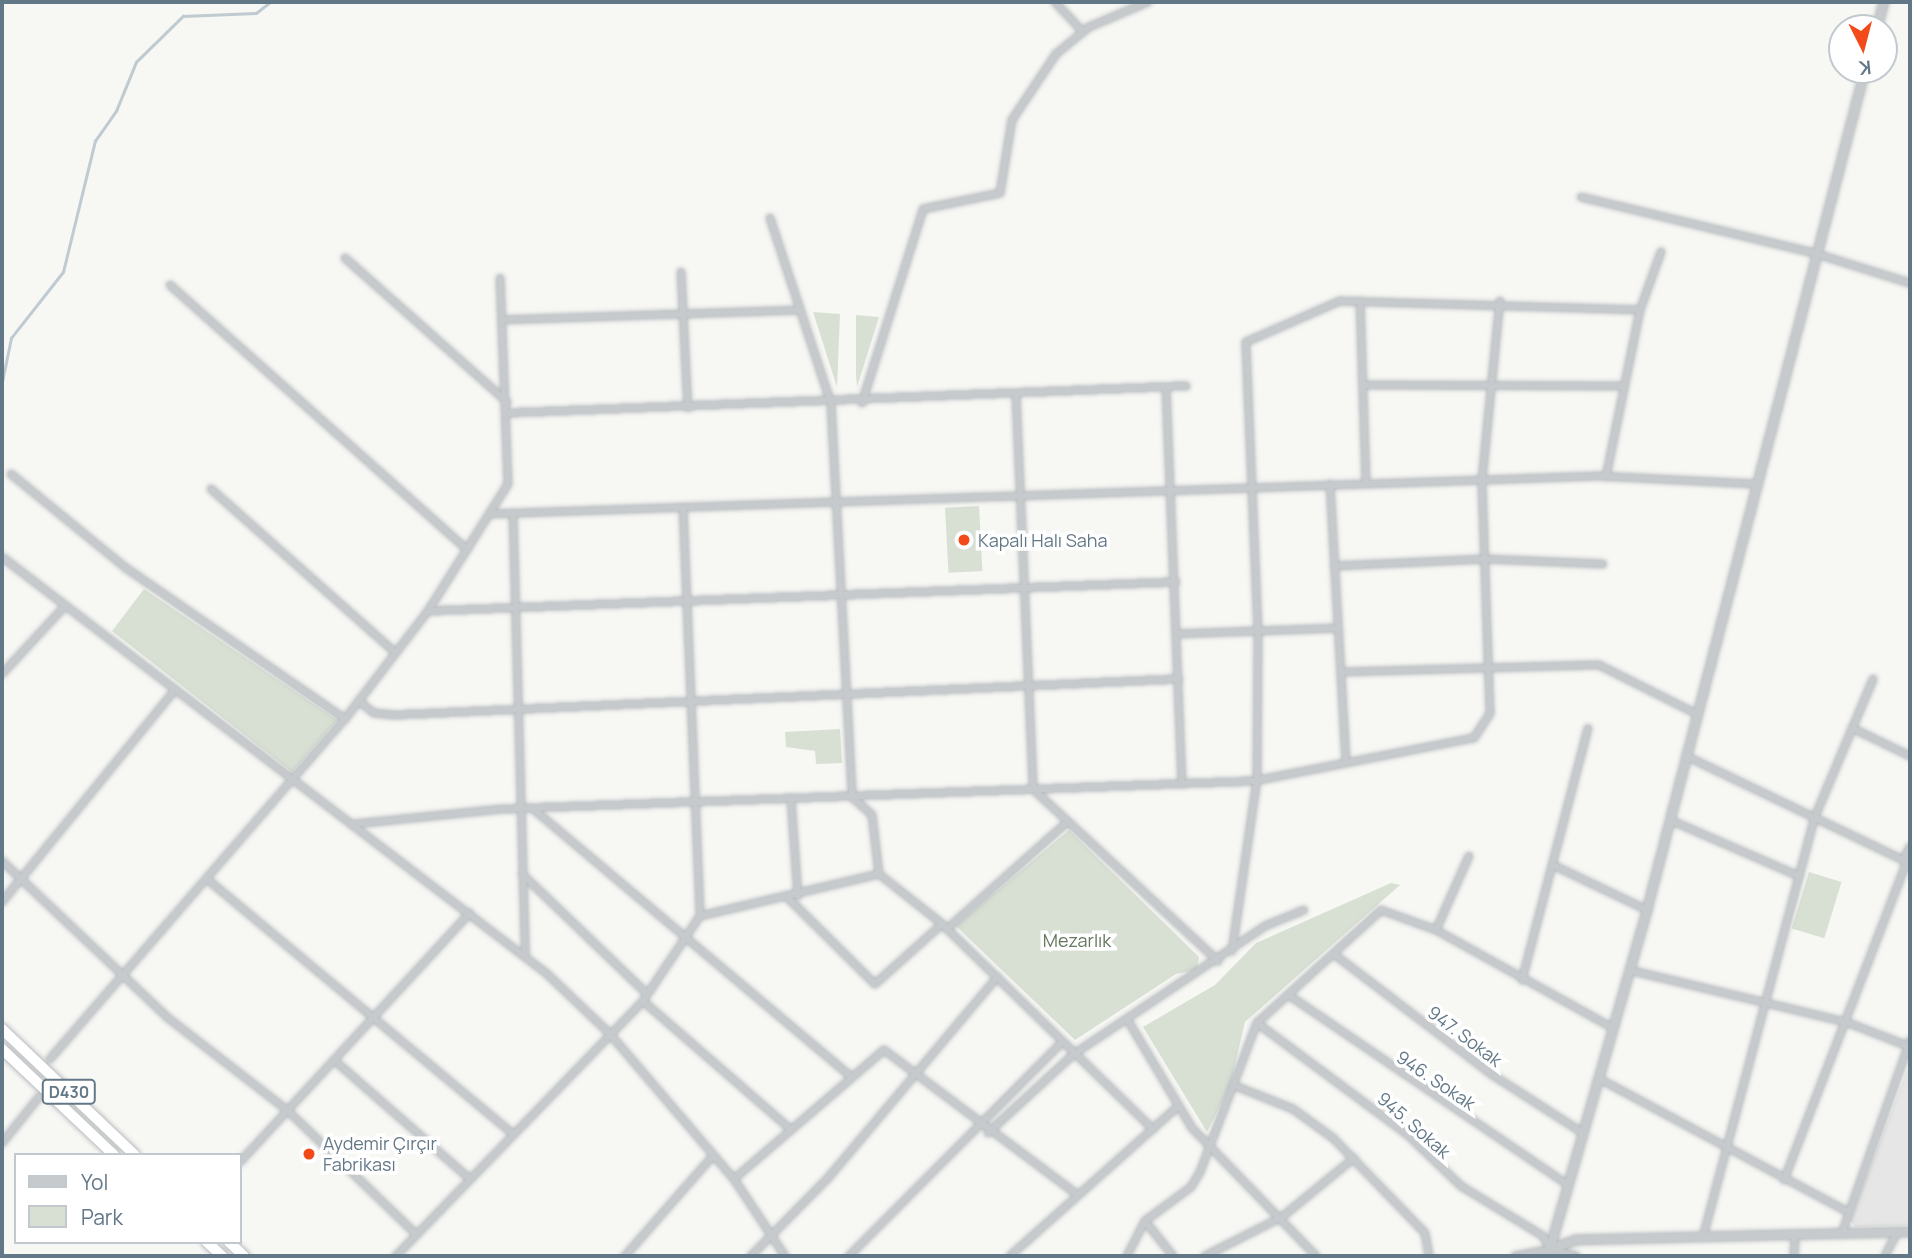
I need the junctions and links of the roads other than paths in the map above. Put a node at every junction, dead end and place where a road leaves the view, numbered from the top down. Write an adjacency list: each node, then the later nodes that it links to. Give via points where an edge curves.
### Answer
1 (1055, 2): 3 (street)
2 (1148, 2): 3 (street)
3 (1083, 32): 27 (street, via 1056,54 1012,120 1000,193 923,209)
4 (1861, 84): 8 (street)
5 (1581, 197): 8 (street)
6 (770, 218): 16 (street)
7 (1661, 253): 17 (street)
8 (1814, 253): 12 (street); 36 (street)
9 (345, 258): 26 (street)
10 (681, 272): 18 (street)
11 (500, 278): 19 (street)
12 (1910, 283)
13 (170, 285): 45 (street)
14 (1360, 300): 15 (street); 20 (street); 37 (street, via 1340,301 1246,342)
15 (1500, 301): 17 (street); 21 (street)
16 (800, 310): 18 (street); 28 (street)
17 (1640, 310): 23 (street)
18 (683, 314): 19 (street); 29 (street)
19 (503, 320): 26 (street)
20 (1365, 385): 21 (street); 34 (street)
21 (1491, 385): 23 (street); 33 (street)
22 (1186, 386): 24 (street)
23 (1623, 386): 32 (street)
24 (1166, 387): 25 (street); 39 (street)
25 (1016, 395): 27 (street); 40 (street)
26 (507, 402): 30 (street)
27 (862, 402): 28 (street)
28 (831, 404): 29 (street); 41 (street)
29 (688, 408): 30 (street)
30 (507, 413): 44 (street, via 508,484)
31 (11, 474): 73 (street, via 126,568)
32 (1606, 477): 33 (street); 36 (street)
33 (1482, 480): 34 (street); 47 (street)
34 (1366, 483): 35 (street)
35 (1330, 484): 37 (street); 49 (street)
36 (1756, 484): 72 (street)
37 (1252, 486): 39 (street); 58 (street)
38 (211, 489): 60 (street)
39 (1172, 489): 40 (street); 50 (street)
40 (1018, 493): 41 (street); 51 (street)
41 (835, 502): 42 (street); 52 (street)
42 (683, 507): 43 (street); 53 (street)
43 (513, 513): 44 (street); 55 (street)
44 (489, 514): 45 (street)
45 (467, 550): 56 (street)
46 (2, 557): 54 (street)
47 (1486, 559): 48 (street); 49 (street); 61 (street)
48 (1602, 564)
49 (1334, 566): 57 (street)
50 (1176, 582): 51 (street); 59 (street)
51 (1020, 588): 52 (street); 66 (street)
52 (841, 596): 53 (street); 68 (street)
53 (688, 602): 55 (street); 70 (street)
54 (65, 606): 63 (street); 67 (street)
55 (516, 609): 56 (street); 71 (street)
56 (428, 611): 60 (street)
57 (1338, 628): 58 (street); 78 (street)
58 (1258, 631): 59 (street); 79 (street)
59 (1178, 634): 64 (street)
60 (396, 653): 69 (street)
61 (1490, 663): 62 (street); 72 (street, via 1599,665); 78 (street, via 1490,713 1474,738)
62 (1345, 672)
63 (2, 674)
64 (1179, 678): 66 (street); 81 (street)
65 (1873, 679): 75 (street)
66 (1025, 685): 68 (street); 82 (street)
67 (174, 691): 80 (street); 100 (street)
68 (844, 693): 70 (street); 83 (street)
69 (359, 701): 71 (street, via 374,713 394,715); 73 (street)
70 (690, 701): 71 (street); 85 (street)
71 (517, 711): 86 (street)
72 (1697, 714): 76 (street)
73 (345, 719): 80 (street)
74 (1588, 728): 96 (street)
75 (1852, 728): 77 (street); 88 (street)
76 (1686, 756): 88 (street); 89 (street)
77 (1910, 756)
78 (1346, 763): 79 (street)
79 (1257, 780): 81 (street); 112 (street)
80 (292, 782): 91 (street); 101 (street)
81 (1182, 783): 82 (street)
82 (1033, 789): 83 (street); 90 (street)
83 (852, 797): 84 (street); 98 (street, via 872,815)
84 (791, 799): 85 (street); 102 (street)
85 (695, 803): 87 (street); 108 (street)
86 (521, 808): 87 (street); 91 (street); 97 (street)
87 (532, 808): 111 (street)
88 (1814, 819): 95 (street); 99 (street)
89 (1670, 820): 99 (street); 106 (street)
90 (1067, 822): 109 (street); 115 (street)
91 (354, 824): 107 (street)
92 (1910, 847): 95 (street)
93 (1469, 856): 110 (street)
94 (2, 861): 100 (street)
95 (1907, 862): 125 (street)
96 (1555, 866): 106 (street); 119 (street)
97 (522, 874): 113 (street); 121 (street)
98 (880, 874): 102 (street); 109 (street)
99 (1799, 876): 122 (street)
100 (21, 878): 104 (street); 117 (street)
101 (207, 879): 117 (street); 123 (street)
102 (798, 895): 103 (street)
103 (788, 898): 108 (street); 109 (street, via 875,984)
104 (2, 902)
105 (1304, 910): 112 (street, via 1265,926)
106 (1647, 910): 116 (street)
107 (470, 913): 113 (street); 123 (street)
108 (700, 916): 111 (street)
109 (945, 927): 118 (street)
110 (1436, 930): 114 (street, via 1386,908); 119 (street)
111 (688, 935): 121 (street); 137 (street)
112 (1232, 951): 115 (street)
113 (525, 955): 129 (street)
114 (1335, 955): 120 (street); 147 (street, 947. Sokak, via 1491,1074)
115 (1217, 961): 124 (street)
116 (1629, 970): 122 (street); 127 (street)
117 (124, 975): 134 (street); 142 (street, via 260,1095)
118 (997, 977): 130 (street); 136 (street)
119 (1522, 980): 127 (street)
120 (1290, 996): 126 (street); 160 (street, 946. Sokak)
121 (645, 997): 129 (street); 144 (street)
122 (1765, 1007): 125 (street); 151 (street)
123 (376, 1015): 135 (street); 148 (street)
124 (1127, 1019): 133 (street); 141 (street)
125 (1846, 1022): 131 (street); 159 (street)
126 (1257, 1023): 139 (street); 174 (street, 945. Sokak, via 1409,1136 1461,1186 1544,1236)
127 (1613, 1028): 138 (street)
128 (2, 1029): 153 (highway, D430)
129 (610, 1034): 148 (street); 154 (street)
130 (1062, 1042): 133 (street); 143 (street)
131 (1909, 1043): 162 (street)
132 (2, 1049): 152 (highway, D430)
133 (1074, 1054): 145 (street); 146 (street)
134 (50, 1059)
135 (334, 1060): 142 (street); 157 (street)
136 (916, 1071): 137 (street, via 884,1049); 143 (street); 168 (street, via 828,1178)
137 (850, 1077): 144 (street, via 835,1097)
138 (1598, 1078): 147 (street); 151 (street)
139 (1233, 1085): 150 (street); 155 (street, via 1315,1122)
140 (39, 1097): 149 (street)
141 (1177, 1107): 145 (street); 150 (street)
142 (287, 1110): 156 (street); 169 (street)
143 (977, 1126): 146 (street); 181 (street)
144 (790, 1129): 158 (street)
145 (1153, 1129): 161 (street)
146 (988, 1133): 161 (street)
147 (1583, 1133): 160 (street)
148 (513, 1134): 157 (street)
149 (2, 1143)
150 (1210, 1146): 163 (street); 164 (street, via 1191,1187)
151 (1724, 1150): 159 (street); 171 (street)
152 (112, 1153)
153 (133, 1153)
154 (712, 1157): 158 (street); 178 (street)
155 (1354, 1158): 163 (street); 187 (street, via 1424,1233)
156 (242, 1160)
157 (470, 1179): 169 (street)
158 (734, 1180): 168 (street)
159 (1784, 1181): 162 (street)
160 (1569, 1185): 174 (street)
161 (1078, 1195): 182 (street)
162 (1846, 1211): 167 (street)
163 (1282, 1217): 185 (street); 186 (street)
164 (1145, 1221): 183 (street); 184 (street)
165 (1897, 1232): 166 (street); 167 (street); 191 (street)
166 (1910, 1232)
167 (1842, 1233): 170 (street)
168 (772, 1234): 179 (street); 180 (street)
169 (417, 1235): 177 (street)
170 (1795, 1235): 171 (street); 190 (street)
171 (1703, 1237): 174 (street, via 1576,1240)
172 (209, 1244): 175 (highway)
173 (231, 1244): 176 (highway)
174 (1549, 1252): 188 (street); 189 (street)
175 (222, 1256)
176 (244, 1256)
177 (396, 1256)
178 (625, 1256)
179 (751, 1256)
180 (785, 1256)
181 (849, 1256)
182 (1010, 1256)
183 (1127, 1256)
184 (1173, 1256)
185 (1205, 1256)
186 (1316, 1256)
187 (1429, 1256)
188 (1515, 1256)
189 (1576, 1256)
190 (1794, 1256)
191 (1885, 1256)

